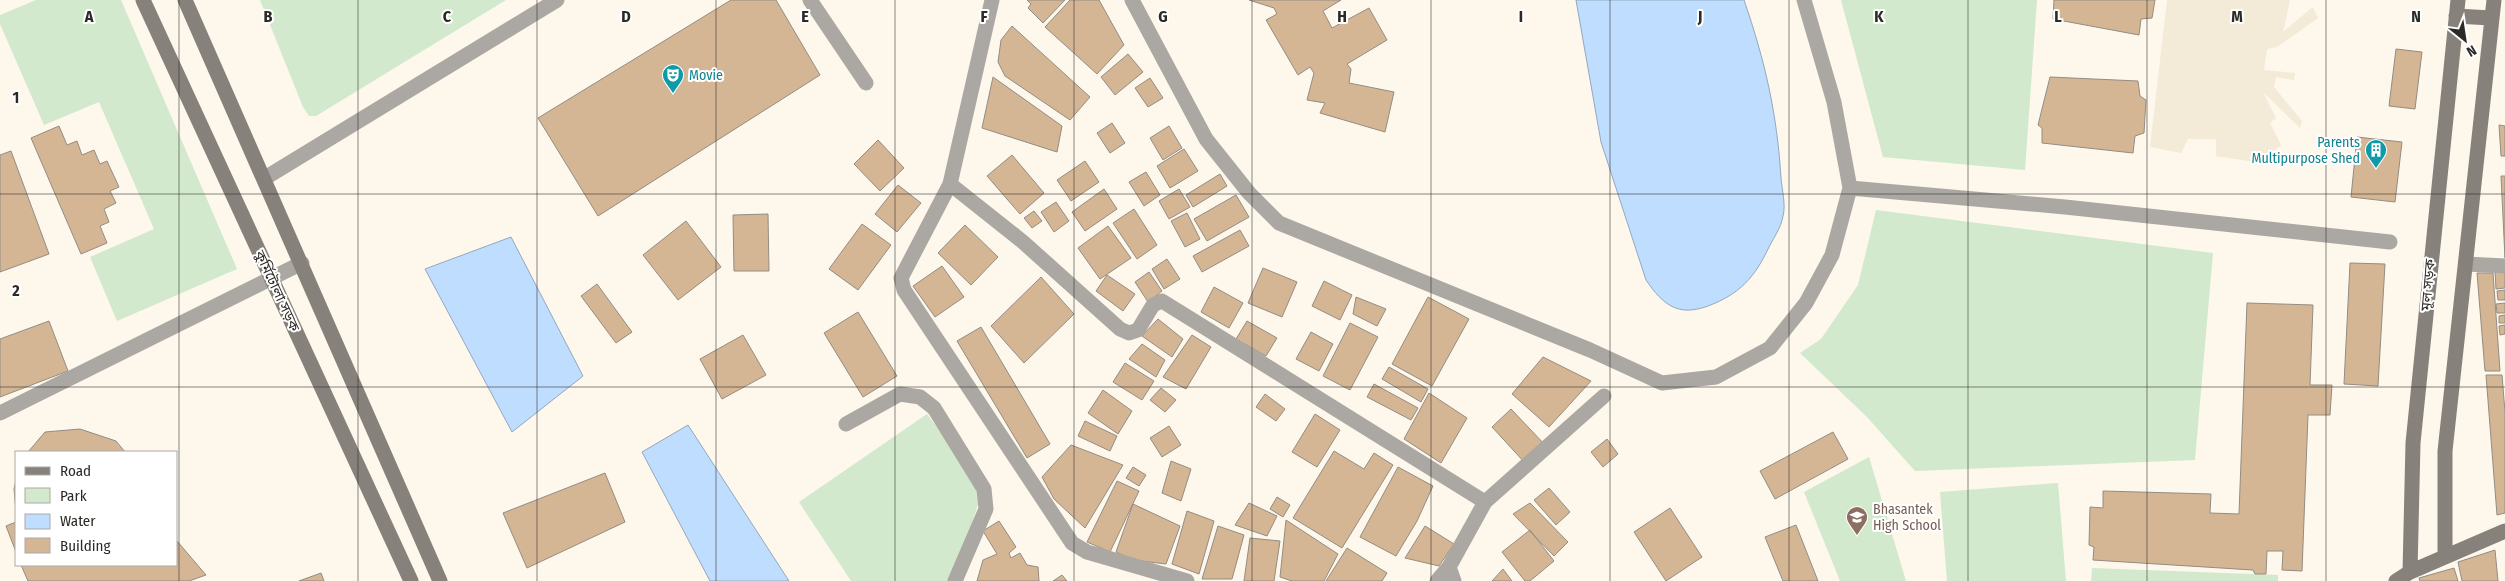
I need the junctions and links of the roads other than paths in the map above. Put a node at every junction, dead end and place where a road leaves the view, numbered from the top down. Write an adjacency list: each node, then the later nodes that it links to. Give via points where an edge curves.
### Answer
1 (143, 0): 20 (street, কুর্মিটোলা সড়ক)
2 (186, 0): 13 (street)
3 (557, 0): 13 (street)
4 (810, 0): 12 (street)
5 (992, 0): 14 (street)
6 (1132, 0): 15 (street, via 1206,139 1249,193 1279,223 1590,350 1662,384 1716,377 1770,348 1806,304 1832,254)
7 (1804, 0): 15 (street, via 1834,102)
8 (2458, 0): 10 (street, মূল সড়ক)
9 (2494, 0): 11 (street)
10 (2456, 16): 11 (street); 28 (street, মূল সড়ক, via 2413,443)
11 (2491, 18): 18 (street)
12 (866, 83)
13 (265, 178): 17 (street)
14 (950, 184): 24 (street, via 1023,242 1120,329 1129,333 1138,330 1153,305 1162,301); 32 (street, via 901,278 904,290 1072,543 1087,552)
15 (1850, 188): 16 (street)
16 (2390, 242)
17 (302, 263): 20 (street); 30 (street)
18 (2466, 264): 19 (street); 26 (street, via 2445,451)
19 (2505, 266)
20 (271, 279): 22 (street); 29 (street, কুর্মিটোলা সড়ক)
21 (1604, 396): 24 (street)
22 (0, 413)
23 (846, 424): 31 (street, via 900,394 920,397 934,408 984,489 986,509)
24 (1485, 502): 27 (street)
25 (2505, 531): 26 (street)
26 (2444, 557): 28 (street)
27 (1448, 566): 33 (street); 34 (street)
28 (2410, 572): 35 (street)
29 (411, 581)
30 (440, 581)
31 (955, 581)
32 (1187, 581)
33 (1436, 581)
34 (1454, 581)
35 (2396, 581)

